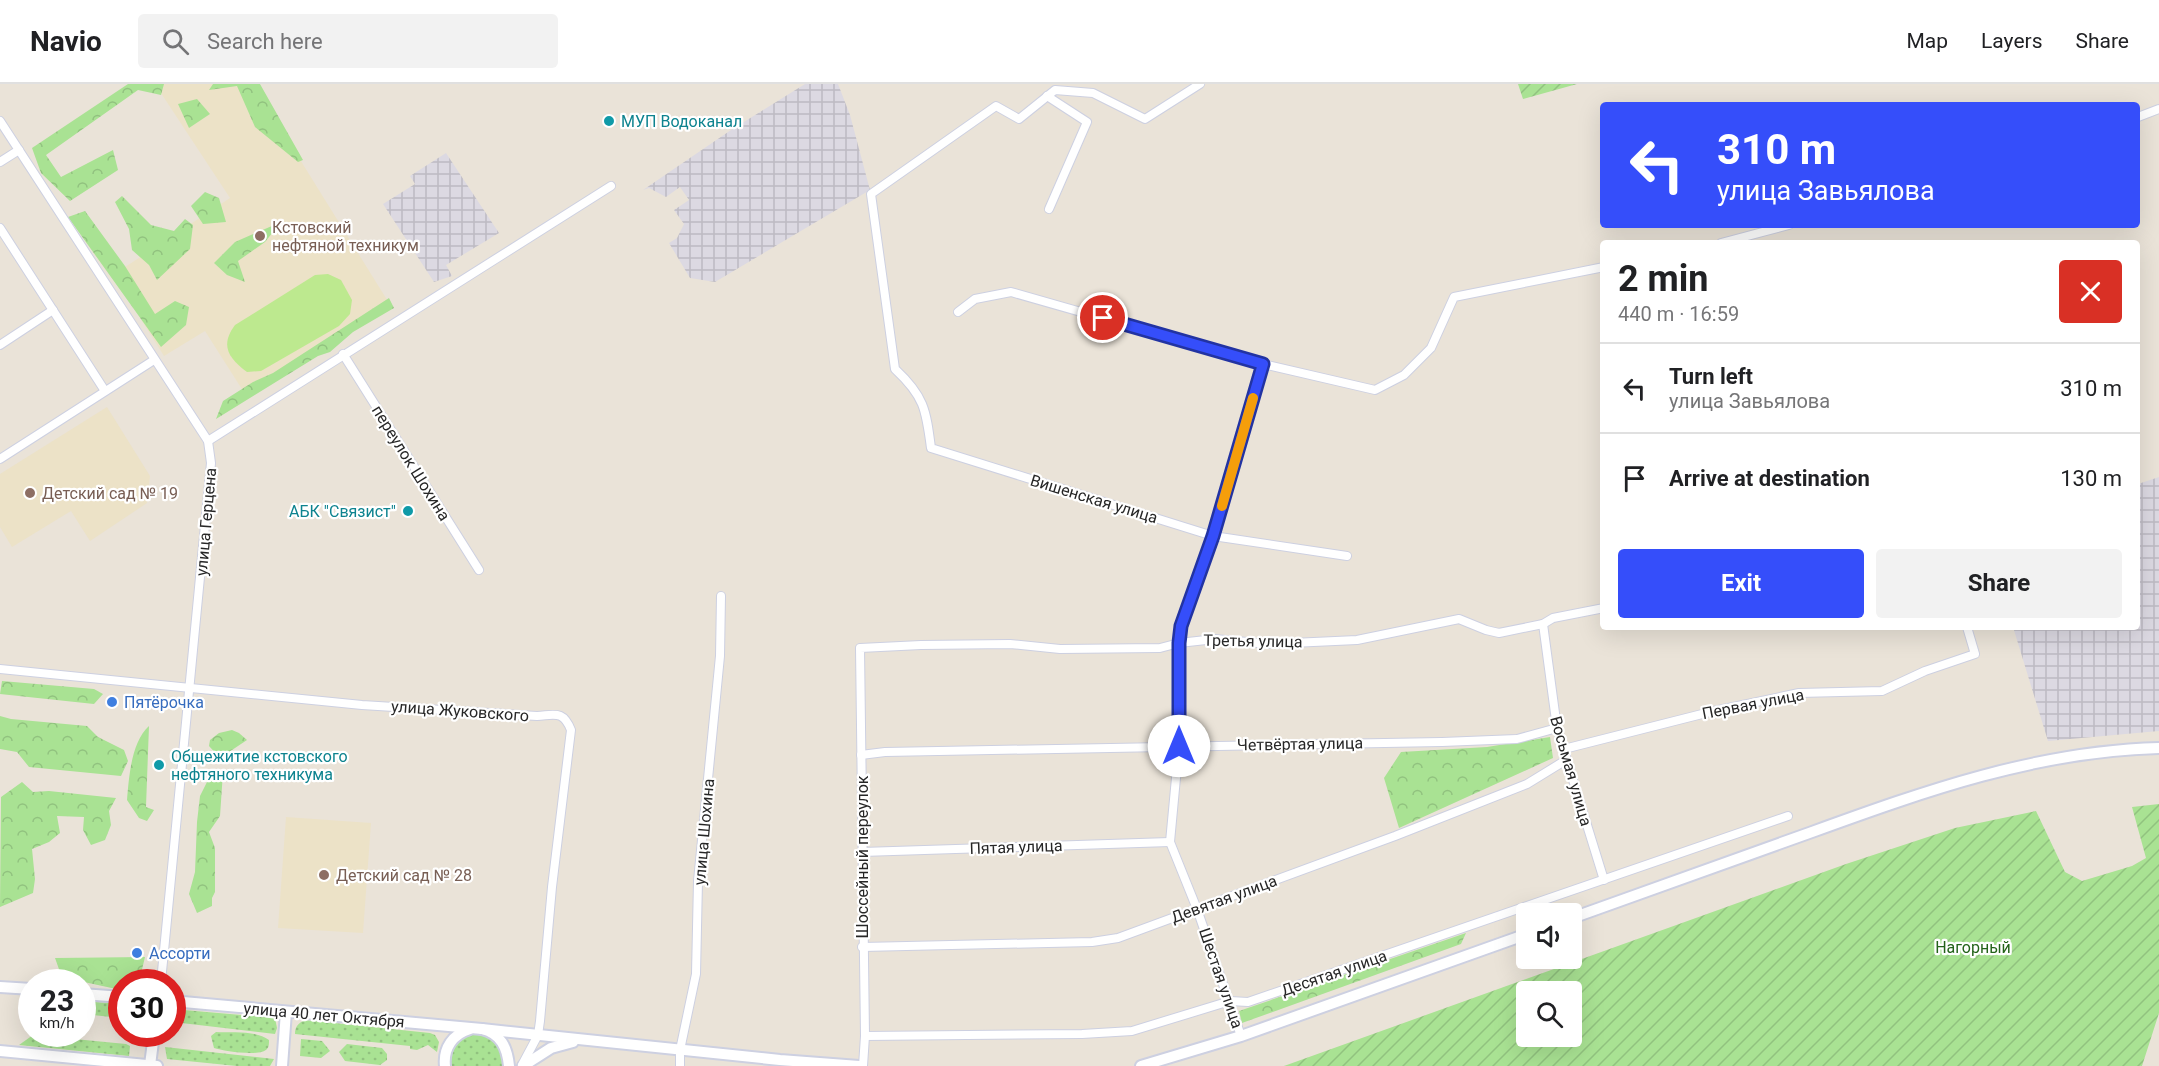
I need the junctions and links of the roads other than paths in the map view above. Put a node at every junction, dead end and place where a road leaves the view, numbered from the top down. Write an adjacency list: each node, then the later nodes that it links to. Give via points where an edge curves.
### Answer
1 (1200, 84): 2 (street, via 1145,119 1092,93 1055,90)
2 (1047, 96): 9 (street, via 1087,122); 25 (street, Вишенская улица, via 1019,119 996,106 871,194 895,369 912,385 927,412 931,448)
3 (2159, 109): 4 (street)
4 (2140, 116)
5 (0, 121): 6 (street, улица Герцена)
6 (19, 150): 7 (street); 20 (street, улица Герцена)
7 (0, 162)
8 (611, 186): 19 (street)
9 (1049, 209)
10 (0, 228): 13 (street)
11 (1778, 228): 12 (street)
12 (1733, 240)
13 (8, 241): 14 (street); 16 (street)
14 (0, 247)
15 (1600, 268): 21 (street, via 1454,297 1431,348 1404,375 1375,390)
16 (53, 310): 18 (street); 22 (street)
17 (958, 312): 21 (street, via 975,299 1011,292)
18 (0, 345)
19 (343, 354): 23 (street); 27 (street, переулок Шохина)
20 (154, 360): 22 (street); 23 (street, улица Герцена)
21 (1263, 364): 25 (street, Шестая улица)
22 (105, 391): 24 (street)
23 (208, 441): 35 (street, улица Герцена, via 211,463)
24 (0, 459)
25 (1213, 536): 26 (street, Вишенская улица); 32 (street, Шестая улица, via 1181,626)
26 (1347, 556)
27 (479, 570)
28 (721, 596): 62 (street, улица Шохина, via 720,656 699,881 696,974)
29 (1600, 609): 30 (street, Третья улица, via 1553,618)
30 (1543, 624): 32 (street, Третья улица, via 1498,633 1459,619 1357,640 1268,644 1215,639); 36 (street, Восьмая улица)
31 (1968, 630): 39 (street, Первая улица, via 1976,654 1882,691 1799,693)
32 (1179, 643): 33 (street, Третья улица, via 1160,648 1060,649 1010,644); 37 (street, Шестая улица)
33 (860, 648): 40 (street, Шоссейный переулок)
34 (0, 669): 35 (street, улица Жуковского)
35 (189, 687): 50 (street, улица Герцена); 57 (street, улица Жуковского, via 362,705 559,715 567,720 571,730)
36 (1557, 728): 37 (street, Четвёртая улица, via 1517,739); 39 (street, Восьмая улица)
37 (1179, 746): 40 (street, Четвёртая улица); 43 (street, Шестая улица)
38 (2159, 748): 47 (main road, via 2045,760 1962,780)
39 (1564, 749): 41 (street, Восьмая улица)
40 (861, 755): 44 (street, Шоссейный переулок)
41 (1566, 760): 45 (street, Восьмая улица); 46 (street, Девятая улица, via 1527,784)
42 (1788, 816): 45 (street, Десятая улица)
43 (1170, 842): 44 (street, Пятая улица); 46 (street, Шестая улица)
44 (862, 852): 49 (street, Шоссейный переулок)
45 (1604, 880): 53 (street, Десятая улица, via 1248,1002)
46 (1197, 909): 49 (street, Девятая улица, via 1118,938 1092,942); 53 (street, Шестая улица)
47 (1582, 914)
48 (1516, 938): 59 (main road)
49 (862, 946): 58 (street, Шоссейный переулок)
50 (162, 969)
51 (0, 987): 52 (main road)
52 (18, 988)
53 (1230, 1001): 58 (street, Десятая улица, via 1132,1031); 59 (street, Шестая улица)
54 (186, 1003): 55 (main road, улица 40 лет Октября)
55 (286, 1012): 56 (main road, улица 40 лет Октября); 67 (main road)
56 (479, 1029): 57 (main road, улица 40 лет Октября); 64 (main road, via 499,1038); 68 (main road, via 464,1031 453,1038 446,1049)
57 (538, 1035): 60 (main road, улица 40 лет Октября); 69 (street, улица Жуковского)
58 (864, 1036): 72 (street, Шоссейный переулок)
59 (1241, 1036): 73 (main road)
60 (585, 1041): 62 (main road); 69 (main road, via 551,1048)
61 (152, 1047): 65 (main road)
62 (680, 1050): 70 (street, улица Шохина); 71 (main road)
63 (0, 1051): 65 (main road)
64 (509, 1064)
65 (150, 1065): 66 (main road)
66 (157, 1066)
67 (282, 1066)
68 (445, 1066)
69 (522, 1066)
70 (680, 1066)
71 (859, 1066)
72 (863, 1066)
73 (1141, 1066)

